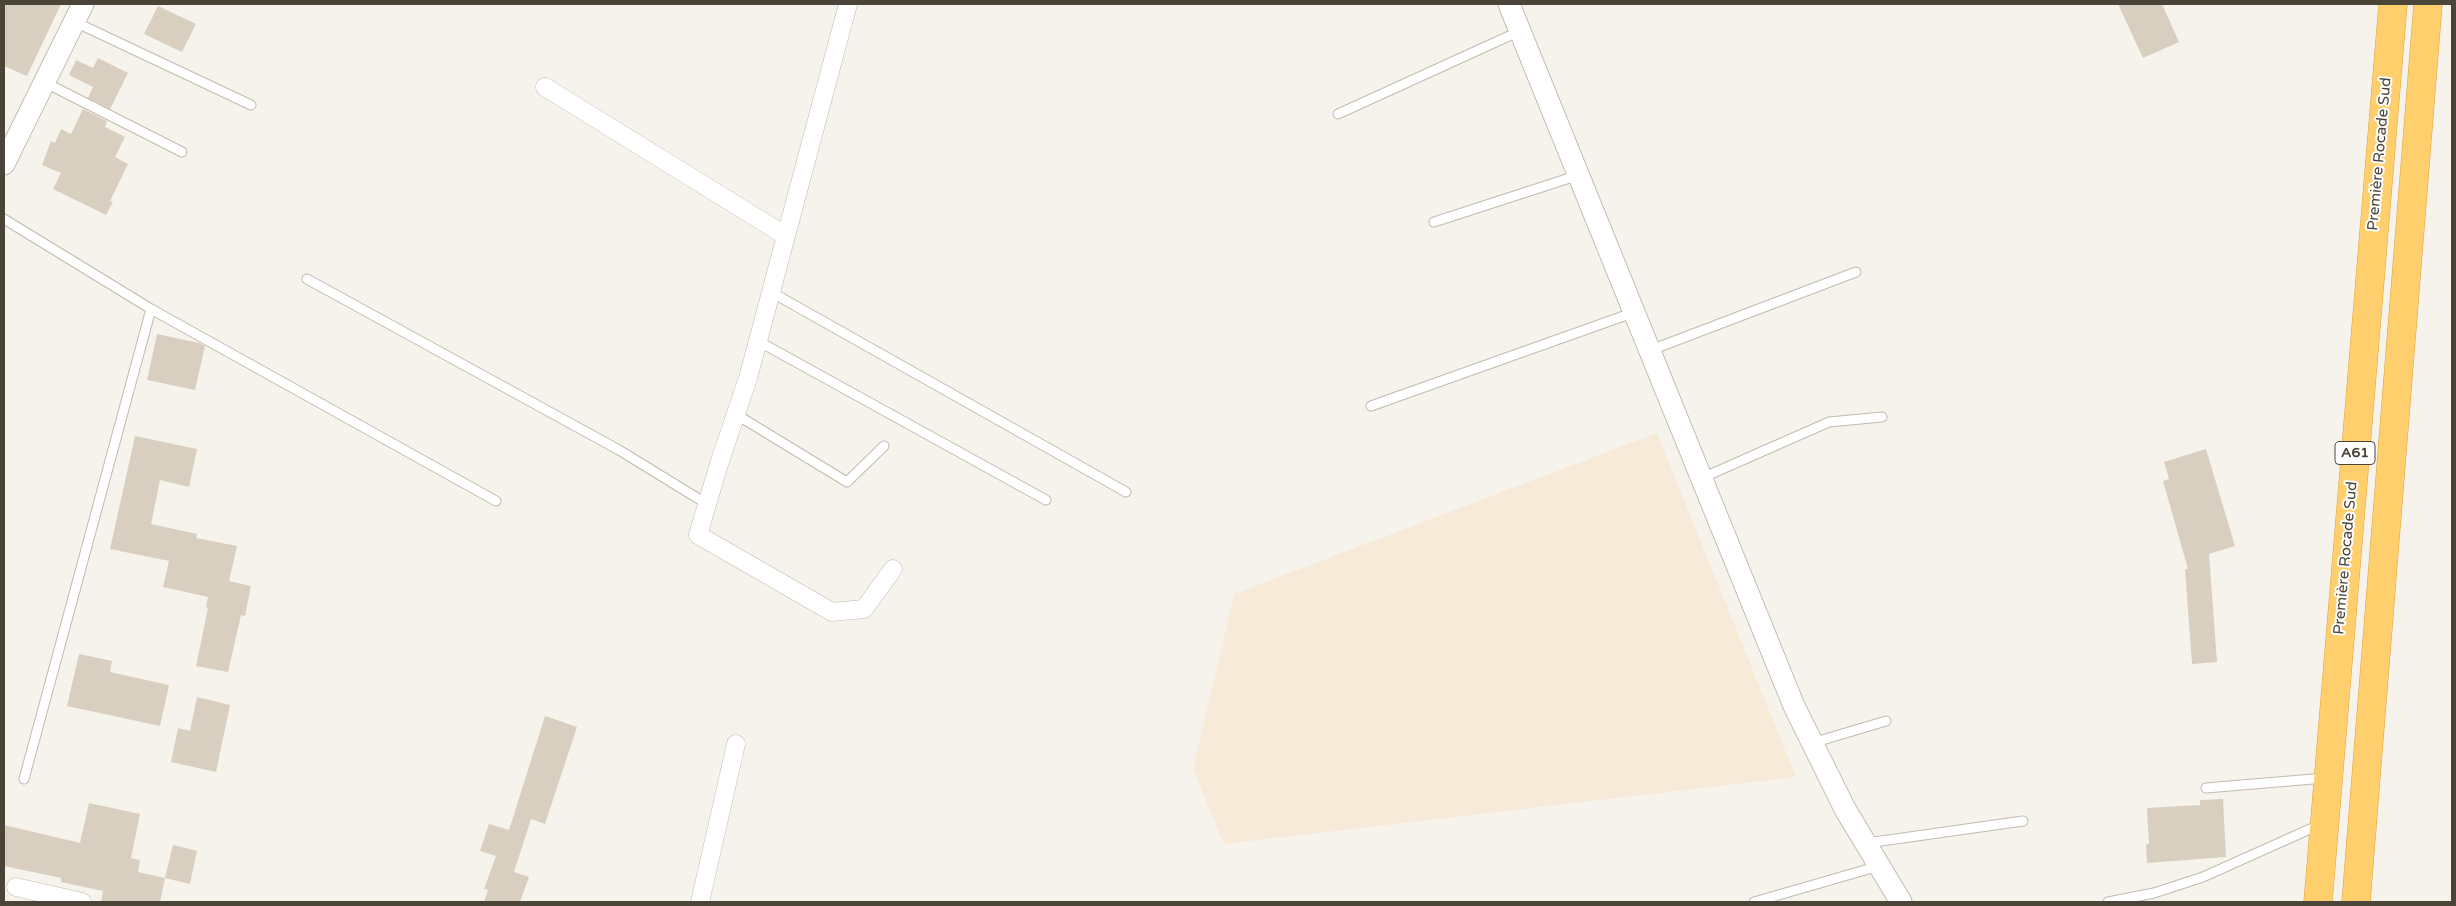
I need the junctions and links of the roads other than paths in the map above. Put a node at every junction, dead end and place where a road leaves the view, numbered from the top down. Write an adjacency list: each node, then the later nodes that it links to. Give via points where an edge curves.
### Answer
1 (848, 4): 16 (street)
2 (1510, 4): 6 (street)
3 (2393, 4): 37 (highway, Première Rocade Sud / A61)
4 (2428, 4): 51 (highway, A61)
5 (78, 13): 7 (street); 9 (lane)
6 (1521, 31): 10 (lane); 13 (street)
7 (44, 82): 11 (lane); 12 (street)
8 (545, 88): 16 (street)
9 (251, 105)
10 (1338, 114)
11 (182, 152)
12 (4, 164)
13 (1579, 175): 15 (lane); 21 (street)
14 (4, 219): 20 (lane)
15 (1434, 222)
16 (786, 236): 19 (street)
17 (1856, 272): 23 (lane)
18 (306, 279): 32 (lane, via 619,450)
19 (771, 292): 22 (street); 29 (lane)
20 (151, 309): 31 (lane); 38 (lane)
21 (1635, 312): 23 (street); 24 (lane)
22 (758, 341): 25 (street); 30 (lane)
23 (1651, 350): 28 (street)
24 (1371, 406)
25 (737, 415): 27 (lane, via 848,482); 32 (street)
26 (1882, 417): 28 (lane, via 1829,422)
27 (884, 446)
28 (1702, 478): 35 (street)
29 (1126, 492)
30 (1046, 500)
31 (496, 501)
32 (707, 504): 33 (street, via 698,535 832,612 864,609)
33 (893, 569)
34 (1886, 721): 35 (lane)
35 (1812, 743): 42 (street)
36 (736, 744): 46 (street)
37 (2328, 778): 39 (lane); 41 (highway, Première Rocade Sud / A61)
38 (24, 780)
39 (2206, 788)
40 (2022, 821): 42 (lane)
41 (2324, 823): 49 (lane, via 2203,877 2154,893); 50 (highway, Première Rocade Sud / A61)
42 (1866, 844): 43 (street)
43 (1879, 865): 47 (lane); 48 (street)
44 (16, 887): 45 (street)
45 (82, 902)
46 (700, 902)
47 (1754, 902)
48 (1901, 902)
49 (2108, 902)
50 (2318, 902)
51 (2356, 902)

